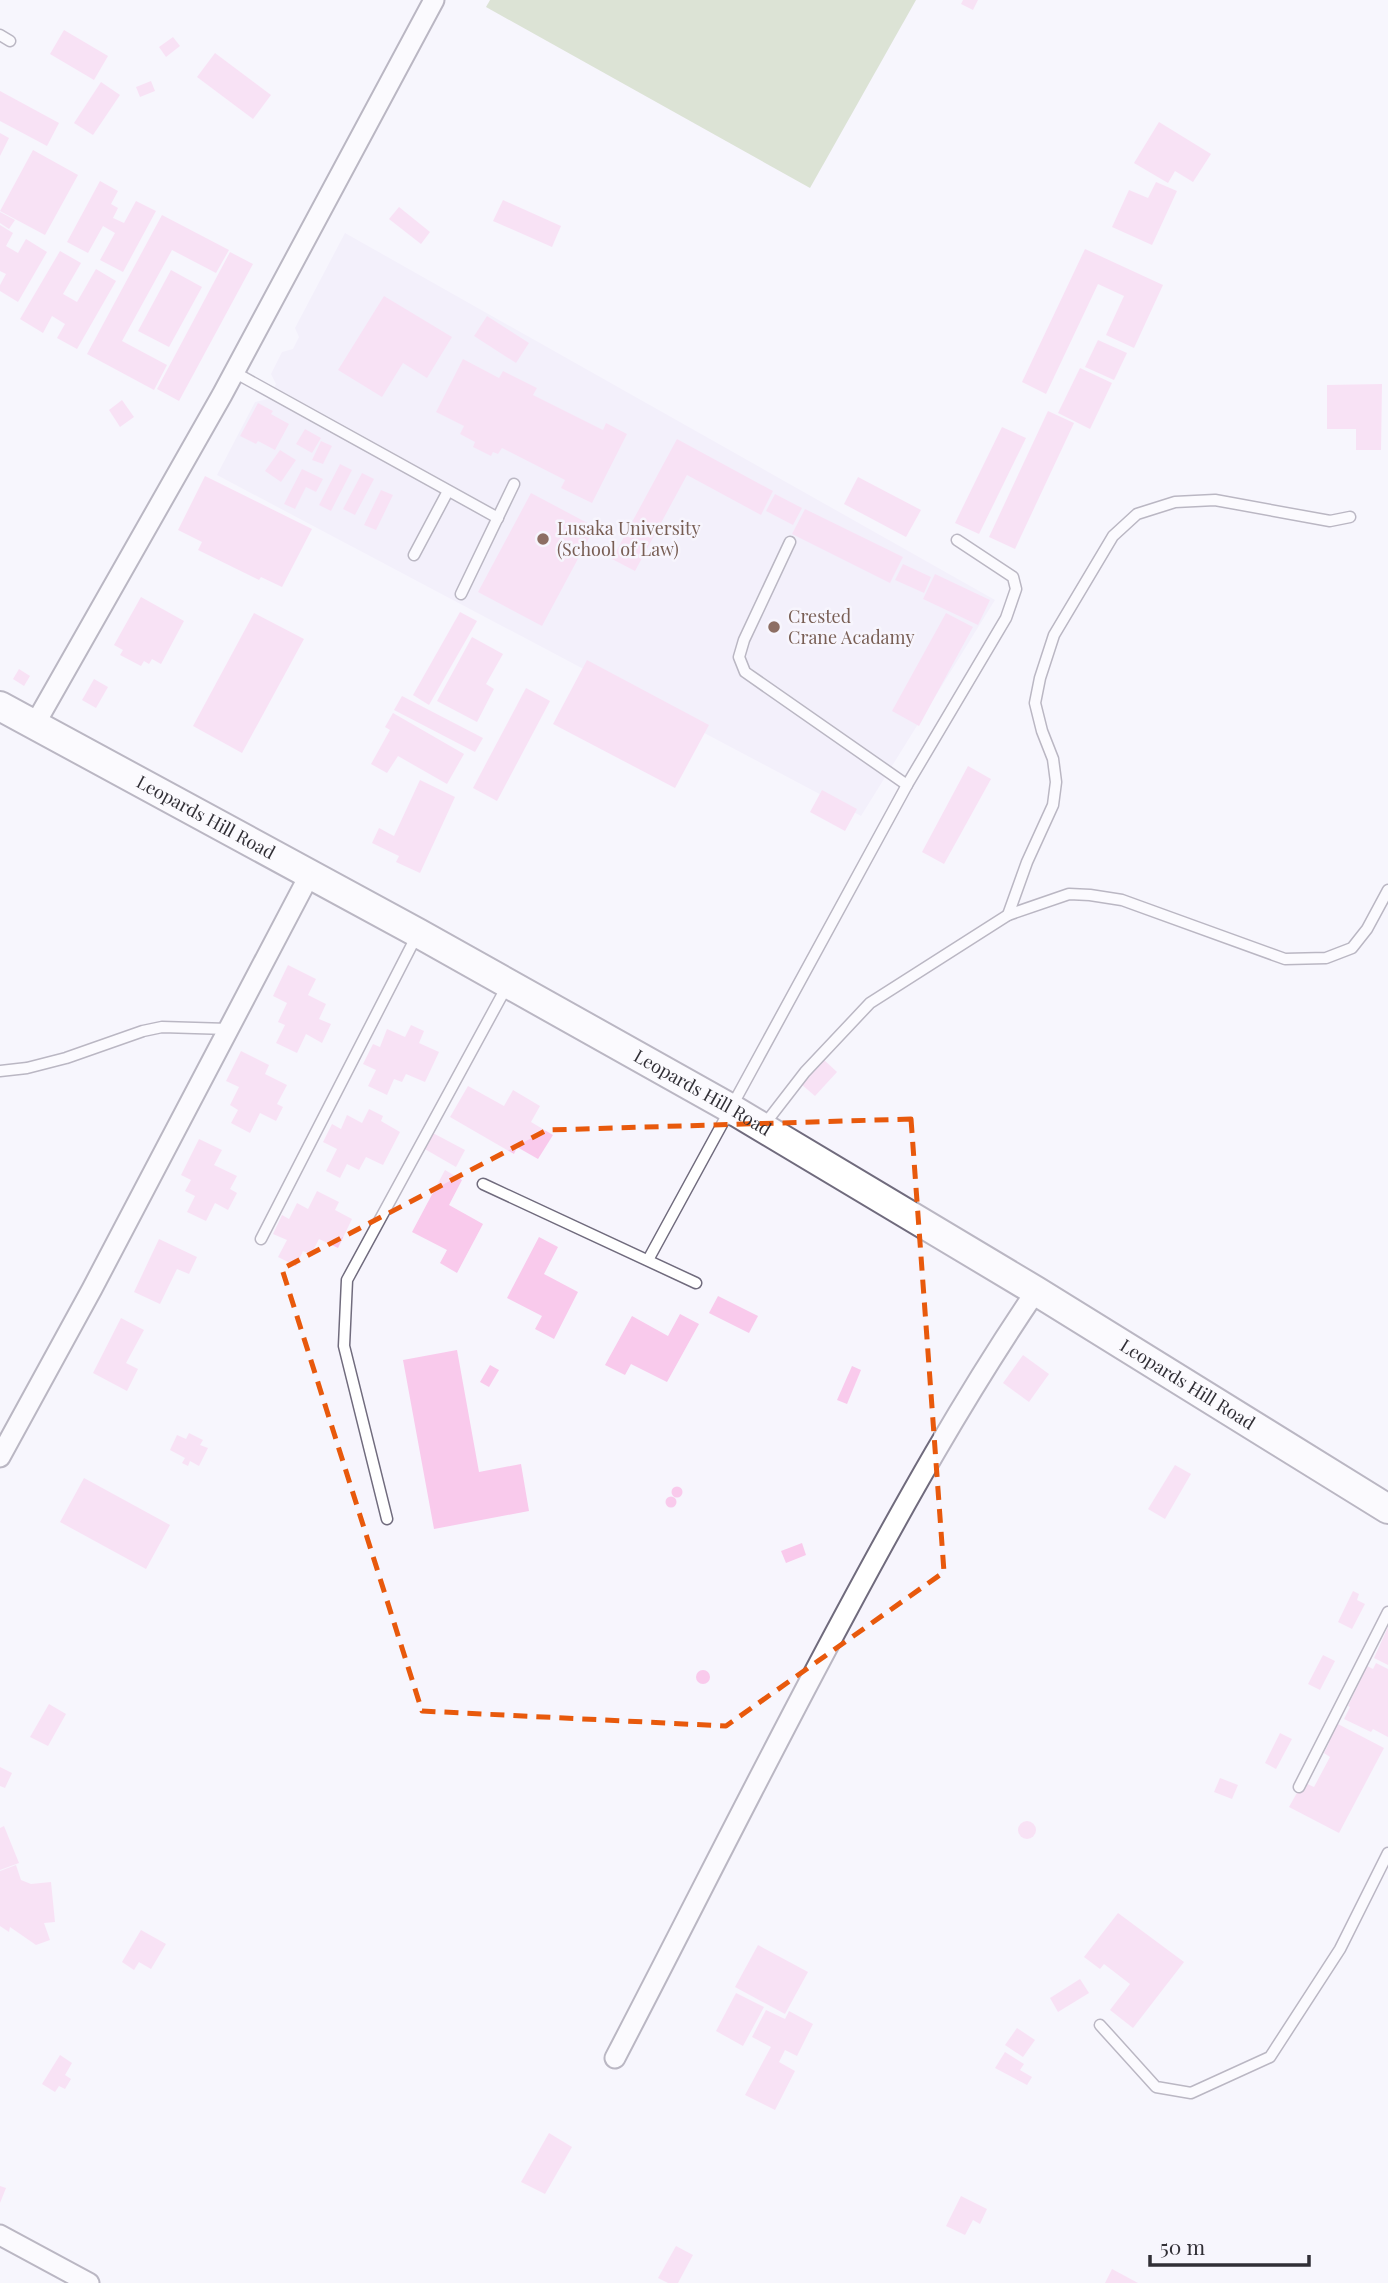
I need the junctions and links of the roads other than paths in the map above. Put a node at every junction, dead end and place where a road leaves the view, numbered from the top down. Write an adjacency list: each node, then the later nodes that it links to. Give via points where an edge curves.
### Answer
1 (434, 0): 4 (street)
2 (0, 35): 3 (lane)
3 (10, 41)
4 (234, 372): 6 (lane); 14 (street)
5 (514, 484): 8 (lane)
6 (448, 491): 8 (lane); 11 (lane)
7 (1350, 517): 18 (lane, via 1330,521 1215,500 1175,502 1136,514 1113,536 1054,635 1040,678 1035,703 1054,759 1054,804)
8 (498, 518): 12 (lane)
9 (957, 540): 15 (lane, via 1013,578 1016,589 1006,618)
10 (790, 542): 15 (lane, via 744,639 739,657 745,672)
11 (414, 555)
12 (461, 594)
13 (0, 706): 14 (main road, Leopards Hill Road)
14 (35, 724): 16 (main road, Leopards Hill Road)
15 (907, 785): 23 (lane)
16 (310, 874): 19 (main road, Leopards Hill Road); 21 (street)
17 (1388, 890): 18 (lane, via 1352,948 1325,958 1285,959 1122,900 1090,895 1069,894)
18 (1007, 915): 24 (lane, via 870,1003 805,1072)
19 (418, 933): 20 (main road, Leopards Hill Road); 26 (lane)
20 (509, 982): 23 (main road, Leopards Hill Road); 32 (lane, via 347,1280 344,1346)
21 (228, 1029): 22 (lane, via 162,1027 53,1061); 30 (street)
22 (0, 1072)
23 (730, 1108): 24 (main road, Leopards Hill Road); 27 (lane)
24 (761, 1128): 29 (main road, Leopards Hill Road)
25 (483, 1184): 27 (lane)
26 (261, 1239)
27 (648, 1260): 28 (lane)
28 (696, 1283)
29 (1036, 1291): 31 (main road, Leopards Hill Road); 37 (street, via 912,1490)
30 (0, 1457)
31 (1388, 1509)
32 (387, 1519)
33 (1388, 1612): 34 (lane)
34 (1298, 1787)
35 (1388, 1853): 36 (lane, via 1339,1949 1270,2057 1191,2093 1156,2087)
36 (1100, 2025)
37 (615, 2058)
38 (0, 2235): 39 (street)
39 (89, 2283)

